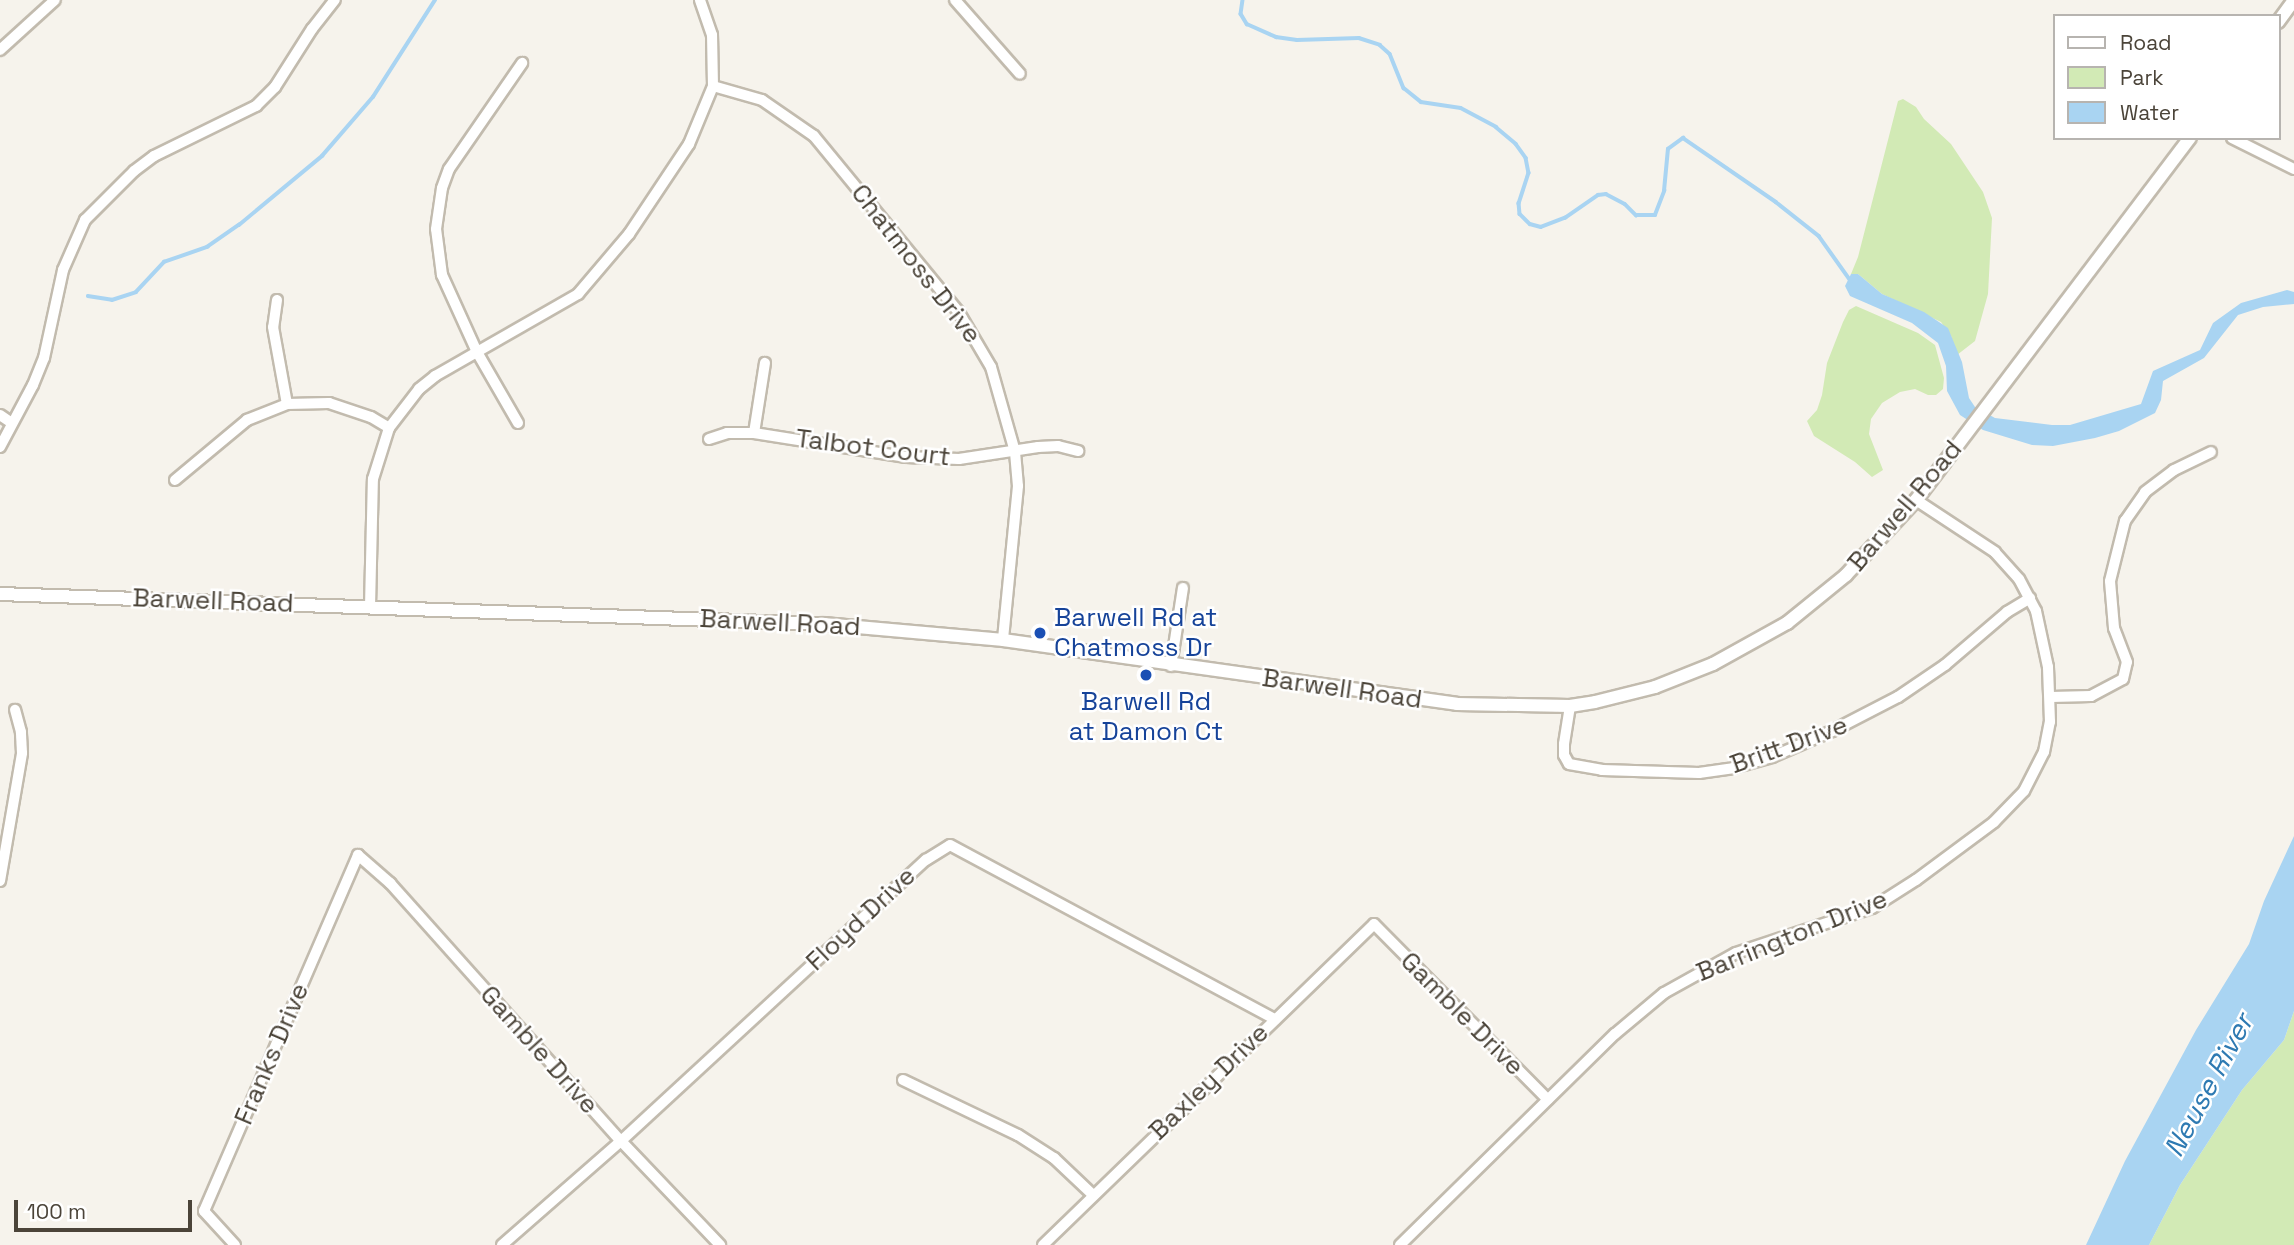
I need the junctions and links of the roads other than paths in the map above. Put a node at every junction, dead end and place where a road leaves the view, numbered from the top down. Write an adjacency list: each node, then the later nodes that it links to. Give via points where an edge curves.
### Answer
1 (55, 0): 7 (street)
2 (335, 0): 19 (street, via 275,87 256,106 154,156 85,220 63,270 44,358)
3 (700, 0): 10 (street, via 712,35)
4 (955, 0): 9 (street)
5 (2294, 0): 6 (street)
6 (2280, 19)
7 (0, 50)
8 (522, 63): 15 (street, via 449,169 438,209 442,275)
9 (1020, 74)
10 (713, 86): 15 (street, via 689,144 603,268 578,294); 26 (street, Chatmoss Drive, via 762,100 814,136 832,156 958,311 977,341 991,367)
11 (2188, 140): 29 (street, Barwell Road)
12 (2236, 140): 13 (street)
13 (2294, 169)
14 (277, 300): 17 (street, via 273,327)
15 (477, 352): 20 (street); 21 (street, via 427,383)
16 (765, 363): 22 (street)
17 (287, 404): 21 (street, via 329,403); 28 (street, via 247,419)
18 (0, 415): 19 (street)
19 (12, 423): 24 (street)
20 (517, 424)
21 (389, 428): 33 (street, via 373,479)
22 (754, 433): 23 (street, Talbot Court, via 727,433); 26 (street, Talbot Court, via 906,457 959,459)
23 (709, 439)
24 (0, 447)
25 (1078, 451): 26 (street, Talbot Court, via 1058,446)
26 (1015, 452): 34 (street, Chatmoss Drive, via 1017,519)
27 (2211, 452): 36 (street, via 2174,470 2145,492 2124,521 2110,581 2114,628 2127,662 2123,679 2091,696)
28 (176, 480)
29 (1916, 500): 32 (street, Barrington Drive, via 1996,552); 37 (street, Barwell Road, via 1816,602 1759,640 1655,687)
30 (1183, 588): 35 (street)
31 (0, 594): 33 (street, Barwell Road)
32 (2030, 598): 36 (street, Barrington Drive, via 2044,643); 37 (street, Britt Drive, via 1898,697 1832,731 1743,766 1699,773 1602,770 1569,764 1564,744)
33 (370, 607): 34 (street, Barwell Road, via 824,624)
34 (1003, 640): 35 (street, Barwell Road)
35 (1171, 666): 37 (street, Barwell Road, via 1457,704)
36 (2051, 697): 44 (street, Barrington Drive, via 2048,737 2040,764 2024,791 1994,821 1872,908 1736,953 1688,977 1639,1013)
37 (1570, 706)
38 (15, 710): 40 (street, via 22,753)
39 (358, 855): 45 (street, Gamble Drive, via 390,883); 47 (street, Franks Drive, via 204,1211)
40 (0, 881)
41 (1377, 927): 42 (street, Baxley Drive, via 1374,924); 44 (street, Gamble Drive)
42 (1275, 1018): 45 (street, Floyd Drive, via 950,845 926,860); 46 (street, Baxley Drive)
43 (903, 1080): 46 (street, via 1018,1135 1054,1158)
44 (1548, 1100): 51 (street, Barrington Drive)
45 (621, 1141): 48 (street, Floyd Drive); 49 (street, Gamble Drive)
46 (1093, 1195): 50 (street, Baxley Drive)
47 (235, 1245)
48 (502, 1245)
49 (720, 1245)
50 (1043, 1245)
51 (1400, 1245)

